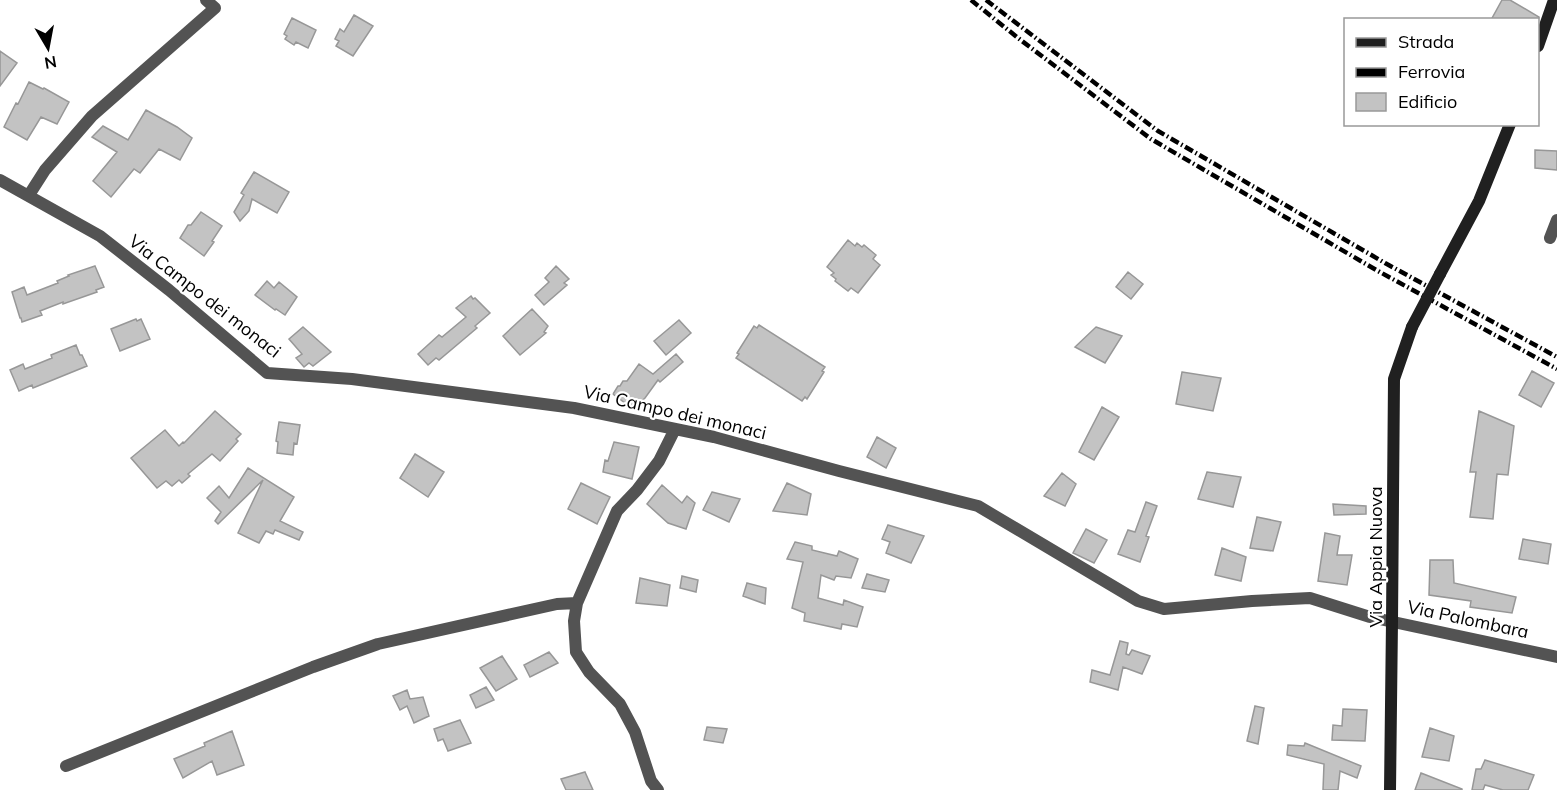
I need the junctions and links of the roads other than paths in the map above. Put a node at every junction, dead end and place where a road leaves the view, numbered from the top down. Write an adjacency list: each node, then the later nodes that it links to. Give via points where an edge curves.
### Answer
1 (206, 0): 6 (street, via 215,8 92,116 45,170)
2 (1554, 0): 3 (street)
3 (1539, 43)
4 (1509, 126): 12 (street, Via Appia Nuova, bridge, via 1479,201 1412,327 1394,379)
5 (0, 180): 6 (street, Via Campo dei monaci)
6 (29, 195): 9 (street, Via Campo dei monaci, via 100,236 267,373 352,379 573,408)
7 (1557, 220): 8 (street)
8 (1550, 238)
9 (675, 429): 10 (street, via 658,461 617,511); 11 (street, Via Campo dei monaci, via 978,506 1138,600 1164,609 1310,598)
10 (577, 603): 14 (street, via 547,606 378,644); 15 (street, via 576,652 620,704)
11 (1370, 617): 12 (street, Via Palombara)
12 (1392, 621): 13 (street, Via Palombara); 16 (street, Via Appia Nuova)
13 (1557, 657)
14 (66, 766)
15 (658, 790)
16 (1390, 790)

